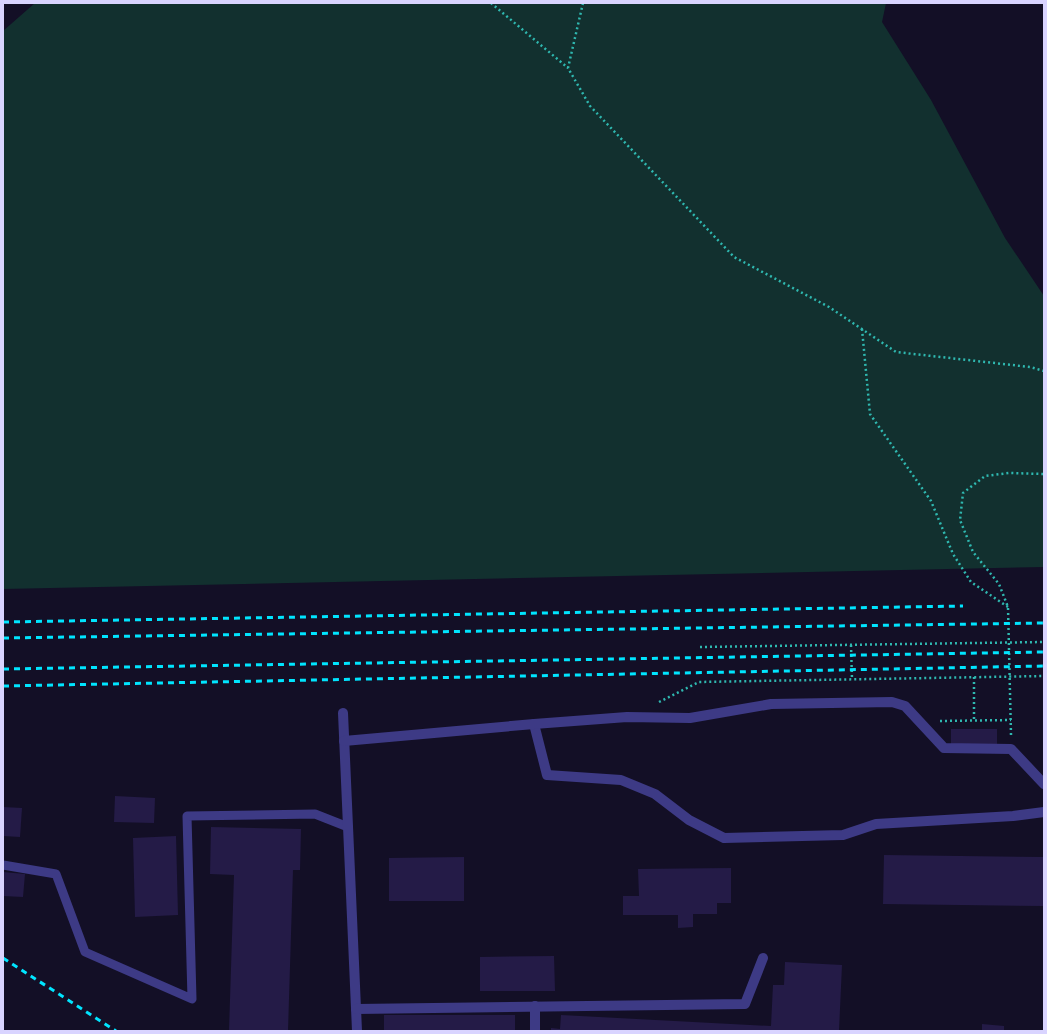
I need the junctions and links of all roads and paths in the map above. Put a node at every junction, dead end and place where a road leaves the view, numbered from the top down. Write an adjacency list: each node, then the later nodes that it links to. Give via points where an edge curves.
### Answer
1 (491, 3): 3 (path)
2 (583, 3): 3 (path)
3 (568, 68): 4 (path, via 590,106 734,256 829,307)
4 (862, 329): 5 (path, via 896,352 1030,367); 7 (path, via 870,414 931,501 953,554 971,582)
5 (1044, 371)
6 (1044, 474): 7 (path, via 1008,473 985,476 963,493 960,520 973,552 999,584)
7 (1008, 607): 9 (path)
8 (1044, 642): 9 (path)
9 (1010, 643): 10 (path); 14 (path)
10 (851, 645): 11 (path); 15 (path)
11 (700, 647)
12 (1044, 676): 14 (path)
13 (974, 677): 14 (path); 15 (path); 19 (path)
14 (1011, 677): 18 (path)
15 (852, 679): 16 (path, via 699,682)
16 (653, 705)
17 (343, 713): 22 (street)
18 (1011, 720): 19 (path); 23 (path)
19 (974, 721): 20 (path)
20 (920, 722): 21 (street, via 905,706 892,702 771,704 690,718 627,718); 23 (street, via 944,748)
21 (534, 724): 22 (street); 25 (street, via 547,775 620,780 655,794 689,820 724,838 843,835 876,824)
22 (344, 741): 26 (street)
23 (1012, 749): 24 (street)
24 (1044, 784)
25 (1044, 812)
26 (348, 827): 27 (lane, via 315,814 187,816 192,999 85,952 56,874); 30 (street)
27 (3, 865)
28 (763, 958): 29 (street, via 745,1004)
29 (535, 1006): 30 (street); 32 (street)
30 (356, 1009): 31 (street)
31 (357, 1031)
32 (535, 1031)

